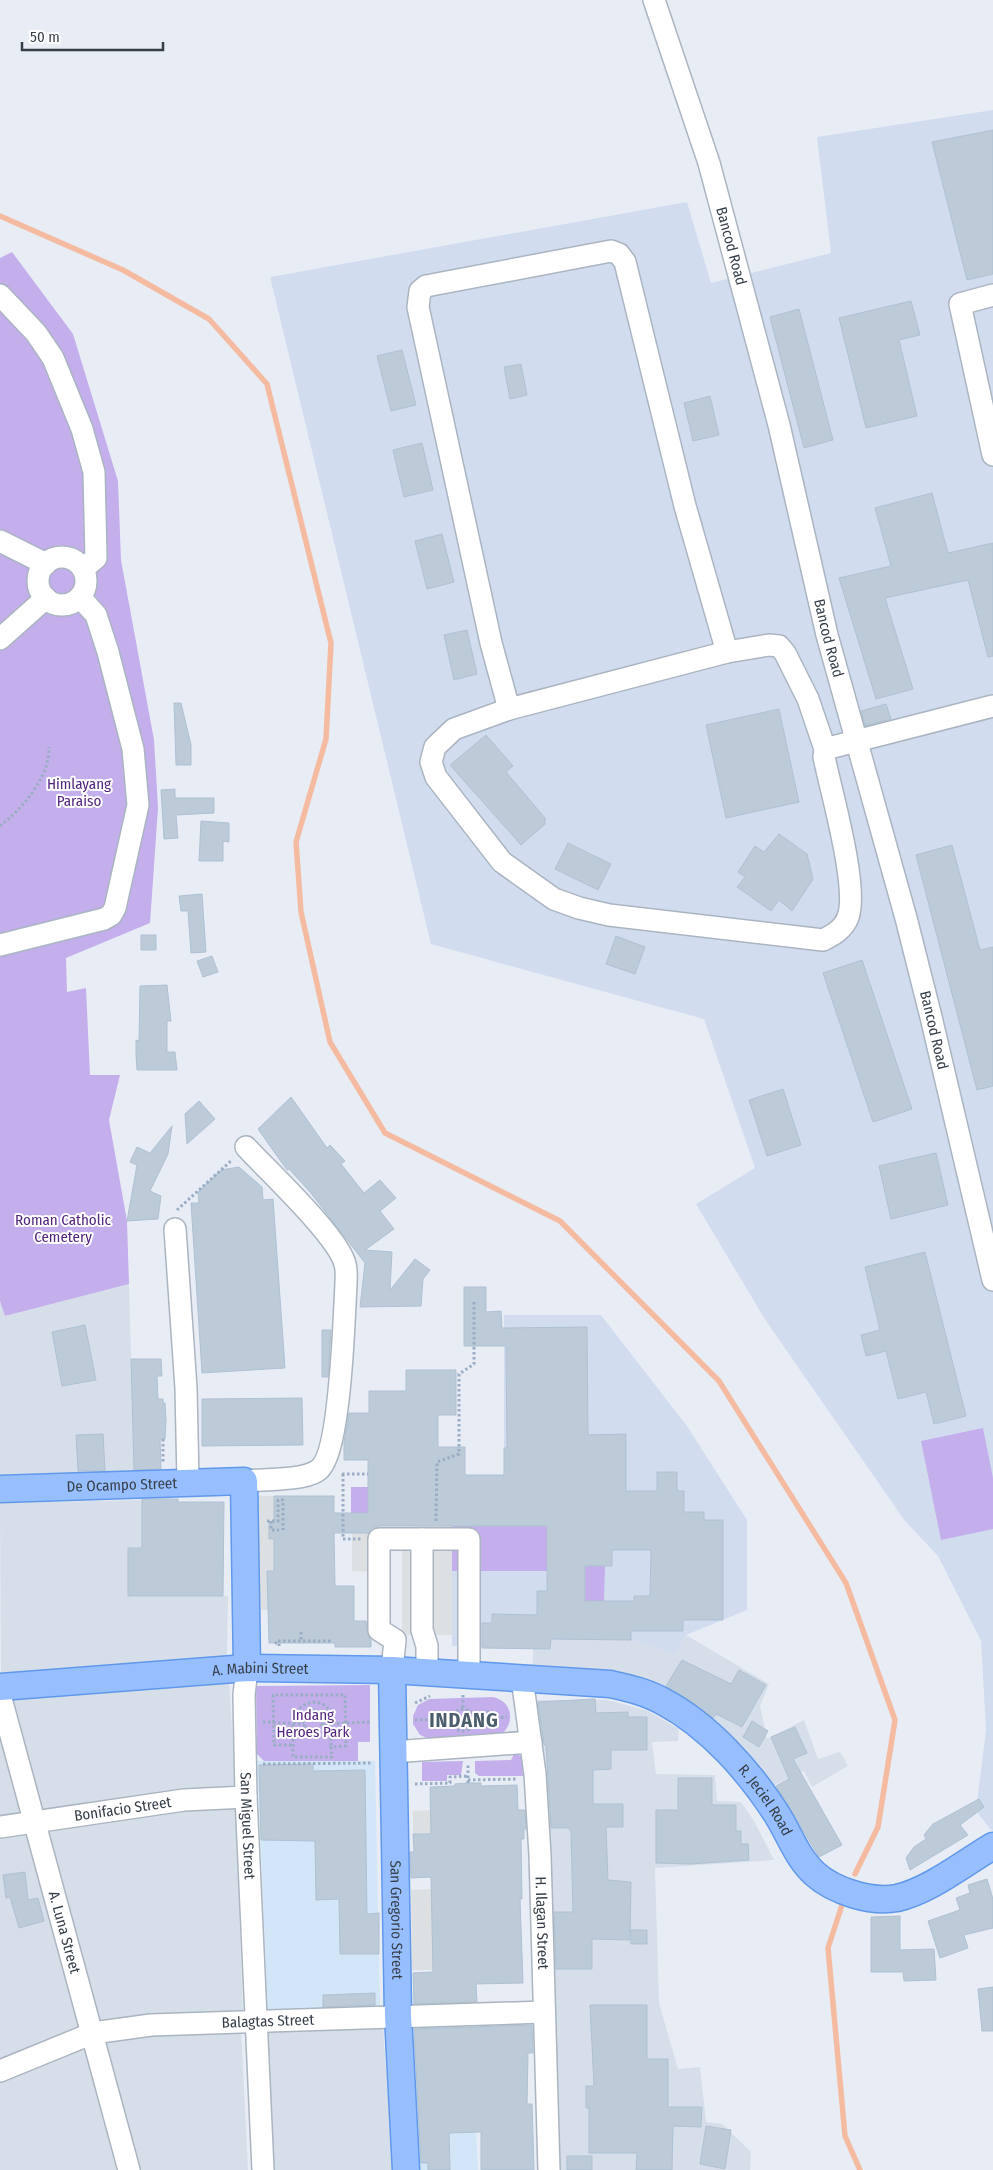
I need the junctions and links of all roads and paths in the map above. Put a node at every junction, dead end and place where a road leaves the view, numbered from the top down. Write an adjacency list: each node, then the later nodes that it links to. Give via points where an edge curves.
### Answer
1 (654, 0): 14 (street, Bancod Road, via 709,163 778,426 827,635)
2 (0, 295): 7 (street, via 36,333 53,358 88,447 95,482 96,558)
3 (993, 295): 4 (street, via 960,304)
4 (993, 456)
5 (0, 541): 6 (street)
6 (46, 564): 7 (street, via 64,557 77,562); 9 (street, via 41,570 39,585)
7 (82, 569): 8 (street, via 86,583)
8 (80, 597): 9 (street, via 59,604); 18 (street, via 96,615 133,749 138,805 115,908 104,919)
9 (46, 598): 10 (street)
10 (0, 639)
11 (727, 652): 13 (street); 13 (street, via 685,506 625,262 619,254 611,251 426,286 420,291 418,307 491,643); 16 (street, via 769,644 778,646 785,653 808,699)
12 (993, 706): 14 (street)
13 (509, 709): 16 (street, via 454,729 435,747 431,762 436,777 502,862 554,899 578,908 823,940 839,931 848,918 852,889)
14 (857, 740): 16 (street); 21 (street, Bancod Road, via 929,1008)
15 (49, 747): 17 (path, via 49,757 36,787 14,816)
16 (825, 749)
17 (0, 826)
18 (0, 945)
19 (246, 1147): 20 (path, via 174,1213); 27 (street, via 337,1248 346,1265 346,1284 337,1403 326,1460 318,1471 307,1475)
20 (175, 1229): 26 (street, via 186,1388)
21 (993, 1280)
22 (474, 1302): 30 (path, via 474,1364 459,1374 459,1454 437,1462)
23 (163, 1439): 24 (path)
24 (163, 1465)
25 (368, 1474): 31 (path, via 344,1474 344,1539)
26 (188, 1481): 27 (main road, De Ocampo Street); 28 (main road, De Ocampo Street)
27 (244, 1481): 38 (main road, San Miguel Street)
28 (0, 1489)
29 (281, 1530): 29 (path, via 271,1530 271,1521 278,1521 278,1500 283,1500)
30 (429, 1532): 31 (street); 41 (street, via 422,1630 427,1646); 44 (street, via 469,1539)
31 (379, 1539): 39 (street, via 378,1630 395,1640)
32 (301, 1632): 33 (path)
33 (301, 1641): 34 (path); 35 (path, via 276,1641)
34 (332, 1641)
35 (279, 1643)
36 (272, 1649): 37 (path)
37 (284, 1649)
38 (246, 1668): 39 (main road, A. Mabini Street); 42 (main road, A. Mabini Street); 54 (street, San Miguel Street)
39 (392, 1670): 41 (main road, A. Mabini Street); 65 (main road, San Gregorio Street)
40 (522, 1678): 44 (main road, A. Mabini Street); 62 (street, H. Ilagan Street); 76 (main road, R. Jeciel Road, via 610,1684 649,1695 672,1707 709,1736 744,1771 770,1804 808,1868 820,1879 850,1892 876,1899 901,1897 931,1884)
41 (430, 1684): 44 (main road, A. Mabini Street); 48 (path)
42 (0, 1687)
43 (313, 1689): 46 (path)
44 (465, 1690): 49 (path)
45 (0, 1695): 74 (street, A. Luna Street)
46 (313, 1695): 47 (path); 55 (path, via 273,1695); 57 (path, via 345,1694)
47 (313, 1702): 50 (path); 56 (path, via 322,1704 332,1713); 59 (path, via 298,1709)
48 (413, 1706)
49 (463, 1709): 52 (path, via 456,1712); 53 (path)
50 (313, 1710): 60 (path, via 304,1715); 61 (path, via 321,1714)
51 (485, 1718): 53 (path)
52 (453, 1719): 53 (path, via 455,1727 463,1730 471,1727); 65 (path, via 409,1720)
53 (474, 1719)
54 (244, 1722): 55 (path); 69 (street, San Miguel Street)
55 (273, 1722): 59 (path); 63 (path, via 274,1745)
56 (332, 1722): 57 (path); 61 (path); 64 (path)
57 (346, 1722): 58 (path); 64 (path, via 346,1746)
58 (372, 1722)
59 (293, 1723): 60 (path); 63 (path)
60 (304, 1724): 61 (path, via 312,1730)
61 (322, 1724)
62 (531, 1742): 65 (street); 77 (street, H. Ilagan Street, via 540,1856)
63 (293, 1745): 66 (path, via 293,1757)
64 (331, 1747): 66 (path, via 332,1757)
65 (391, 1755): 68 (path); 71 (main road, San Gregorio Street)
66 (316, 1757): 68 (path)
67 (468, 1757): 70 (path)
68 (316, 1763): 69 (path)
69 (245, 1764): 73 (street, San Miguel Street)
70 (468, 1780): 71 (path, via 450,1777 450,1783); 72 (path, via 520,1779)
71 (393, 1784): 78 (main road, San Gregorio Street)
72 (520, 1788)
73 (246, 1797): 74 (street, Bonifacio Street, via 184,1800); 79 (street, San Miguel Street)
74 (36, 1822): 75 (street, Bonifacio Street); 80 (street, A. Luna Street)
75 (0, 1827)
76 (993, 1846)
77 (544, 2012): 78 (street, Balagtas Street); 85 (street, H. Ilagan Street)
78 (398, 2015): 79 (street, Balagtas Street); 84 (main road, San Gregorio Street)
79 (256, 2021): 80 (street, Balagtas Street, via 151,2025); 83 (street, San Miguel Street)
80 (93, 2033): 81 (street, Balagtas Street); 82 (street, A. Luna Street)
81 (0, 2071)
82 (129, 2170)
83 (263, 2170)
84 (406, 2170)
85 (550, 2170)

